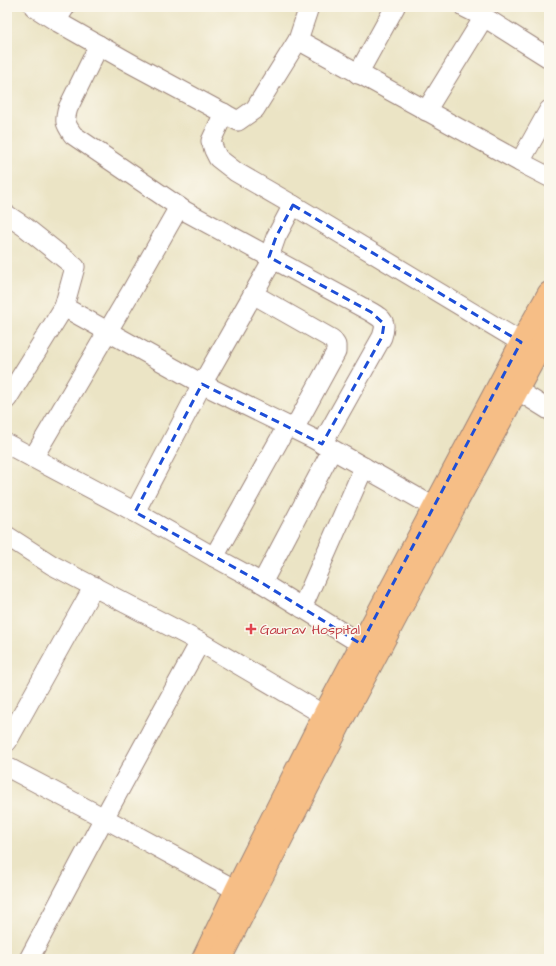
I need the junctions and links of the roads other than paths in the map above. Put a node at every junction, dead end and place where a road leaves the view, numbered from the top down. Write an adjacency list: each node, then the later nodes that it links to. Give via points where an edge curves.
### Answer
1 (34, 7): 5 (street)
2 (309, 7): 7 (street)
3 (395, 7): 10 (street)
4 (464, 7): 6 (street)
5 (60, 14): 8 (street)
6 (484, 17): 9 (street); 12 (street)
7 (298, 40): 10 (street); 13 (street, via 255,109 238,121)
8 (99, 45): 13 (street); 17 (street, via 68,108 65,119 67,126 73,135)
9 (549, 58)
10 (358, 74): 12 (street)
11 (549, 110): 14 (street)
12 (426, 111): 14 (street)
13 (224, 114): 16 (street, via 211,141 218,158 236,172)
14 (520, 162): 15 (street)
15 (549, 177)
16 (293, 205): 19 (street, via 276,237); 25 (street)
17 (179, 207): 19 (street); 23 (street)
18 (7, 215): 22 (street, via 75,267)
19 (271, 258): 21 (street); 32 (street, via 371,312 384,324 382,337)
20 (549, 293): 25 (main road)
21 (253, 294): 26 (street); 30 (street, via 332,339 336,345 336,352)
22 (64, 307): 23 (street); 28 (street)
23 (108, 331): 26 (street); 33 (street)
24 (549, 331): 27 (main road)
25 (522, 342): 35 (main road)
26 (202, 384): 30 (street); 36 (street)
27 (517, 390): 29 (street); 51 (main road)
28 (7, 399)
29 (549, 410)
30 (290, 428): 32 (street); 38 (street)
31 (7, 444): 33 (street)
32 (327, 447): 34 (street); 39 (street)
33 (33, 458): 36 (street)
34 (364, 467): 35 (street); 41 (street)
35 (434, 507): 43 (main road)
36 (135, 512): 38 (street)
37 (7, 536): 40 (street, via 52,565)
38 (214, 557): 39 (street)
39 (262, 583): 41 (street)
40 (94, 586): 42 (street); 45 (street)
41 (302, 608): 43 (street)
42 (200, 642): 44 (street); 47 (street)
43 (361, 644): 44 (main road)
44 (324, 715): 48 (main road)
45 (7, 742)
46 (7, 767): 47 (street)
47 (104, 818): 48 (street); 49 (street)
48 (236, 890): 50 (main road)
49 (29, 959)
50 (203, 959)
51 (220, 959)

